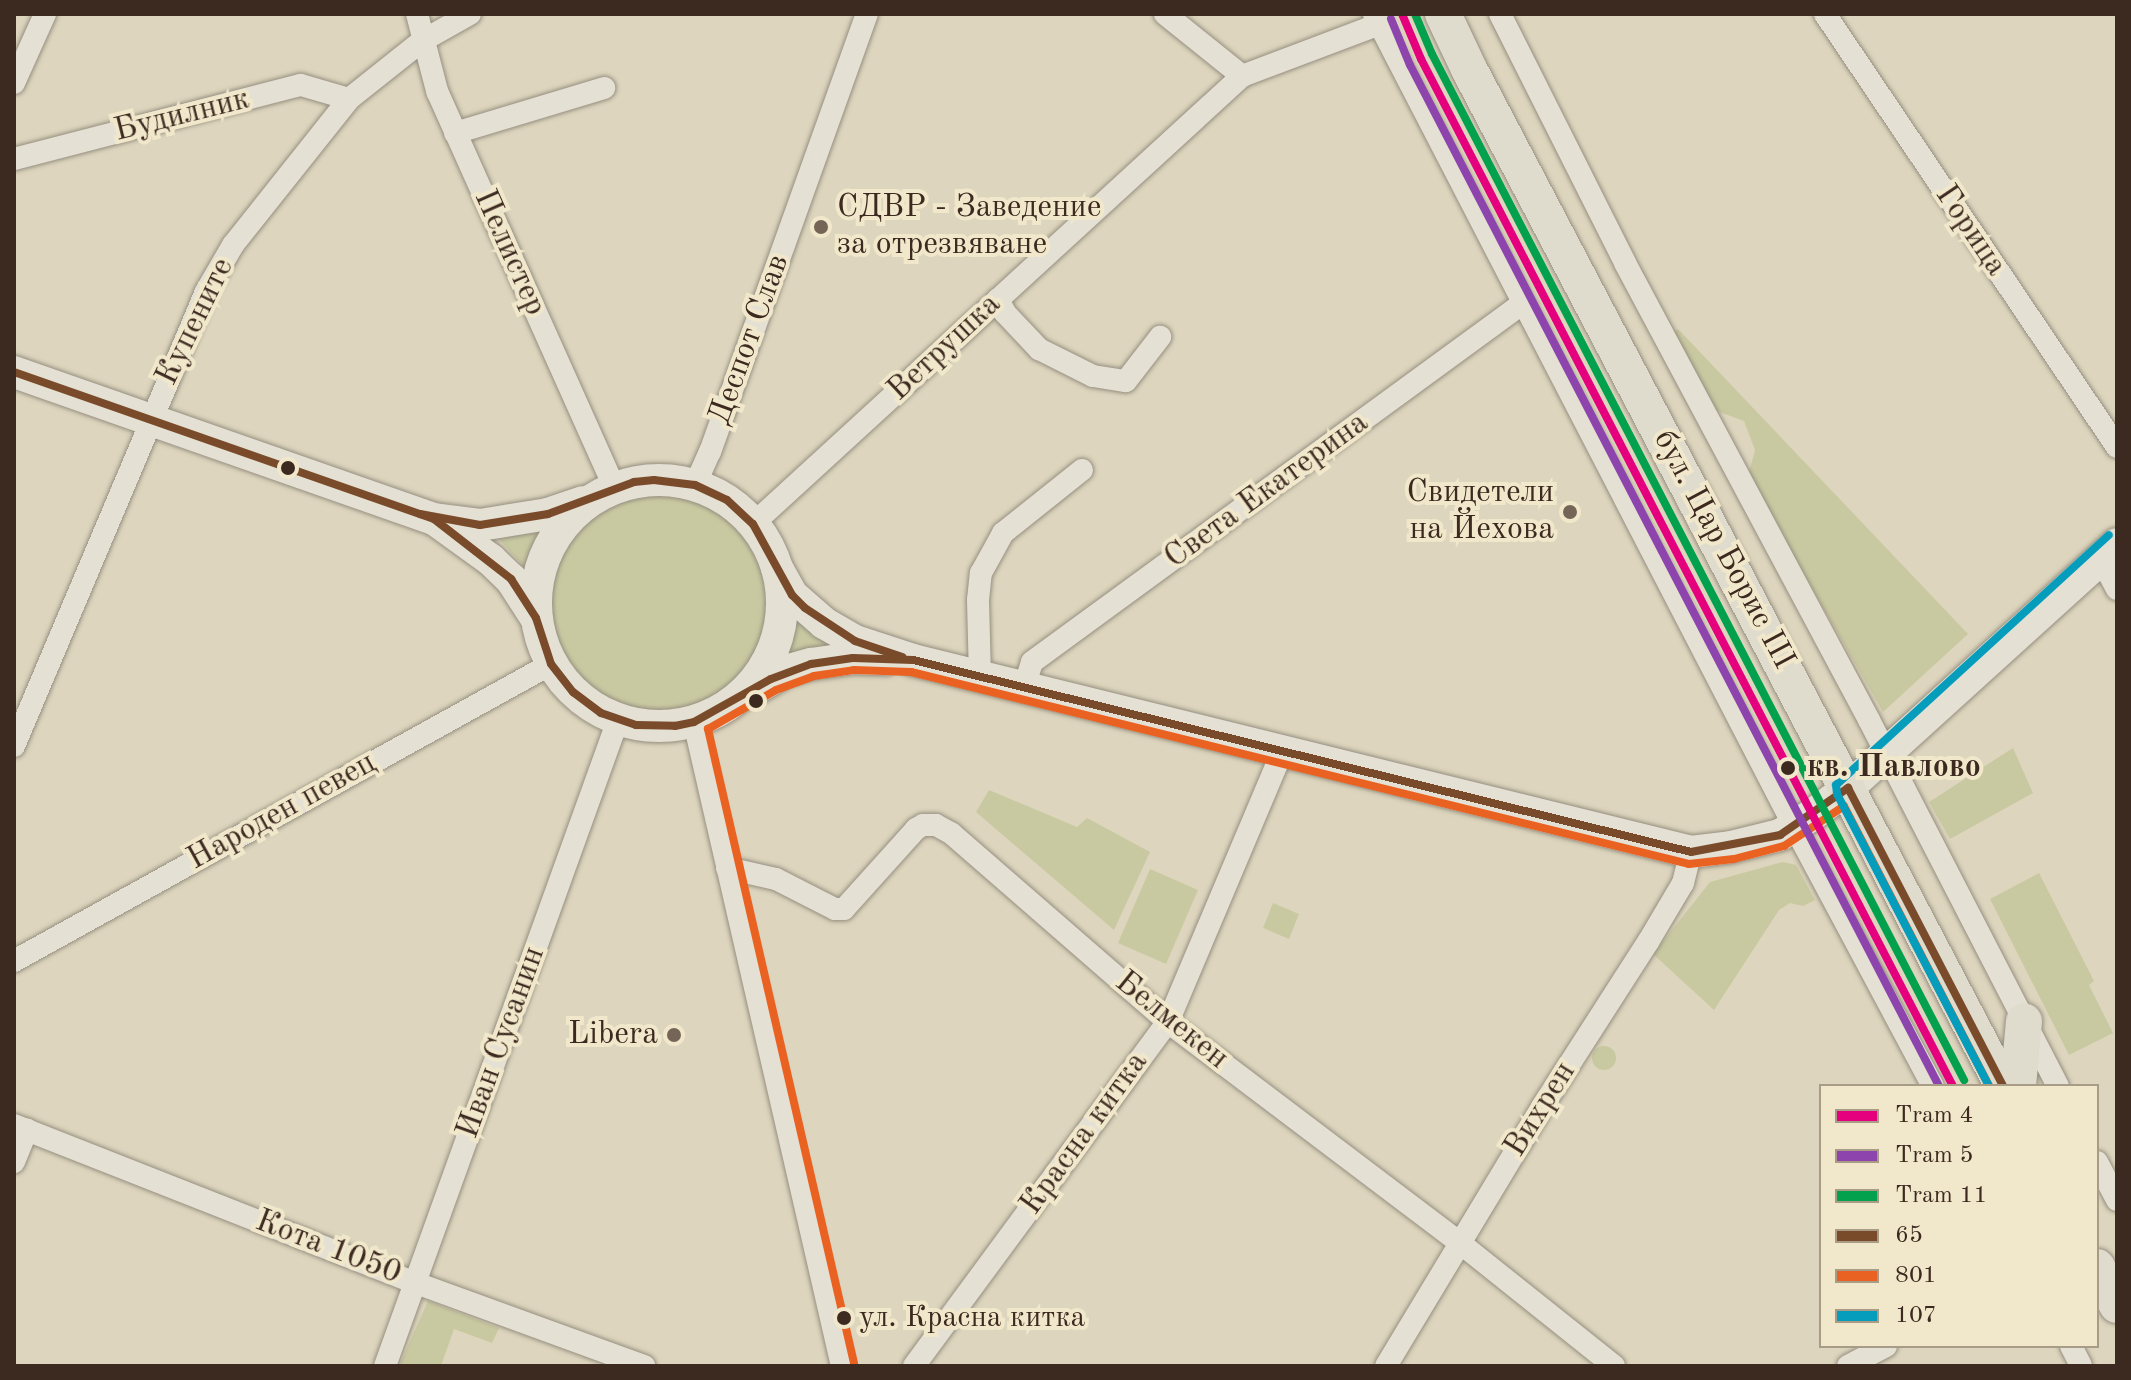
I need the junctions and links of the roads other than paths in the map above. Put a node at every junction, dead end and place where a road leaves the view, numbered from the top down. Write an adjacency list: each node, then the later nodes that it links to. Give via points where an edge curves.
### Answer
1 (45, 14): 12 (street)
2 (417, 14): 10 (street, Пелистер)
3 (470, 14): 10 (street)
4 (867, 14): 24 (street, Деспот Слав)
5 (1165, 14): 11 (street)
6 (1443, 14): 42 (main road, бул. Цар Борис III)
7 (1500, 14): 41 (street, бул. Цар Борис III)
8 (1825, 14): 22 (street, Горица)
9 (1376, 20): 11 (street, Ветрушка); 18 (street, бул. Цар Борис III)
10 (422, 41): 14 (street, Купените); 15 (street, Пелистер)
11 (1242, 76): 17 (street, Ветрушка)
12 (14, 83)
13 (604, 88): 15 (street)
14 (349, 99): 16 (street, Будилник, via 301,85); 21 (street, Купените, via 233,245 205,293)
15 (455, 133): 25 (street, Пелистер)
16 (14, 159)
17 (998, 299): 19 (street, via 1039,349 1093,376 1126,381); 27 (street, Ветрушка)
18 (1523, 303): 35 (street, Света Екатерина, via 1032,662); 43 (street, бул. Цар Борис III)
19 (1160, 337)
20 (14, 372): 21 (main road)
21 (150, 419): 26 (main road); 39 (street, Купените)
22 (2117, 447)
23 (1082, 470): 34 (street, via 1003,533 981,573)
24 (695, 485): 25 (main road, via 654,480); 27 (main road, via 727,500)
25 (606, 492): 26 (main road, via 521,520 480,525); 31 (main road, via 566,522 546,552 538,577)
26 (434, 519): 31 (main road, via 511,579)
27 (753, 524): 29 (main road)
28 (2109, 551): 30 (street); 41 (main road)
29 (777, 568): 32 (main road, via 792,595 824,623 855,641); 36 (main road, via 782,601 778,635 763,669)
30 (2117, 589)
31 (536, 618): 33 (main road)
32 (913, 660): 34 (main road); 36 (main road, via 853,658 811,664 786,671)
33 (551, 664): 37 (main road, via 579,698); 46 (street, Народен певец)
34 (980, 677): 35 (main road)
35 (1024, 688): 40 (main road)
36 (738, 698): 38 (main road)
37 (618, 720): 38 (main road, via 655,727); 59 (street, Иван Сусанин)
38 (694, 722): 45 (street)
39 (14, 746)
40 (1282, 752): 44 (main road); 48 (street, Красна китка)
41 (1884, 753): 42 (main road); 47 (street, бул. Цар Борис III)
42 (1848, 788): 43 (main road); 50 (main road, бул. Цар Борис III)
43 (1795, 828): 44 (main road, via 1744,844); 49 (street, бул. Цар Борис III)
44 (1691, 852): 57 (street, Вихрен, via 1676,895)
45 (727, 868): 48 (street, Белмекен, via 776,879 821,904 844,909 916,829 936,825 961,840); 65 (street)
46 (14, 961)
47 (2024, 1021): 51 (main road); 52 (street, бул. Цар Борис III)
48 (1168, 1022): 57 (street, Белмекен); 66 (street, Красна китка)
49 (1932, 1084)
50 (2002, 1084)
51 (2018, 1084)
52 (2057, 1084)
53 (20, 1128): 54 (street); 59 (street, Кота 1050)
54 (14, 1162)
55 (2099, 1166): 56 (street)
56 (2117, 1200)
57 (1460, 1243): 67 (street, Вихрен); 68 (street, Белмекен)
58 (2099, 1271): 60 (main road)
59 (416, 1283): 63 (street, Иван Сусанин); 64 (street, Кота 1050)
60 (2117, 1305)
61 (1882, 1348): 69 (street)
62 (2072, 1348): 70 (street)
63 (385, 1366)
64 (644, 1366)
65 (842, 1366)
66 (914, 1366)
67 (1386, 1366)
68 (1614, 1366)
69 (1848, 1366)
70 (2081, 1366)

